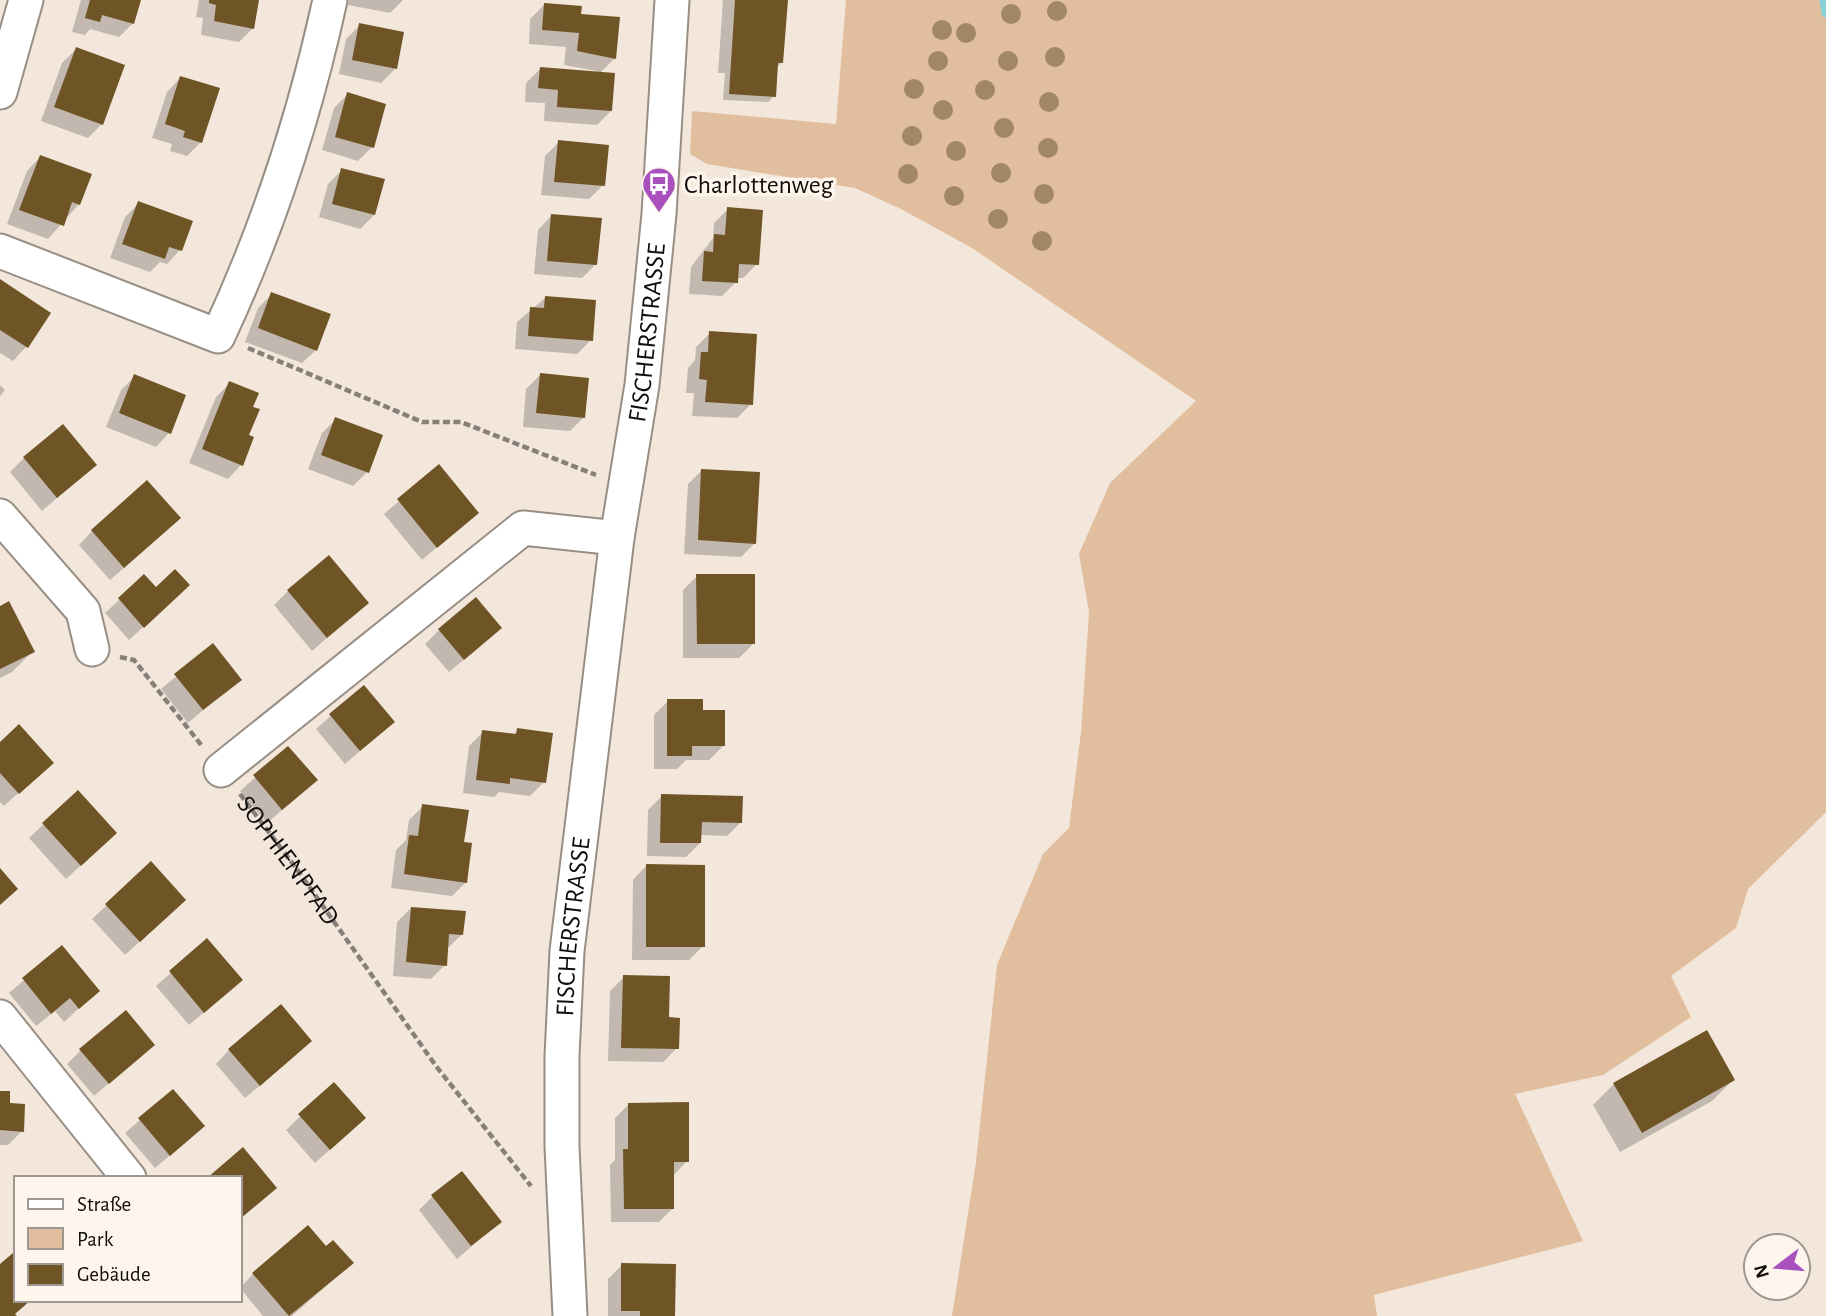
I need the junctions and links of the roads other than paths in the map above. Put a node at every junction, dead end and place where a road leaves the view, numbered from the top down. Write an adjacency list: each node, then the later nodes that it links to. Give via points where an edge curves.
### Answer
1 (26, 0): 4 (street)
2 (330, 0): 5 (street, via 272,204 251,265 218,336)
3 (672, 0): 7 (street, FISCHERSTRASSE, via 659,214 642,385)
4 (0, 92)
5 (0, 251)
6 (0, 516): 8 (street, via 83,611)
7 (617, 538): 9 (street, via 523,528); 12 (street, FISCHERSTRASSE, via 566,951 562,1056)
8 (92, 649)
9 (221, 770)
10 (0, 1017): 11 (street)
11 (127, 1176)
12 (570, 1316)

